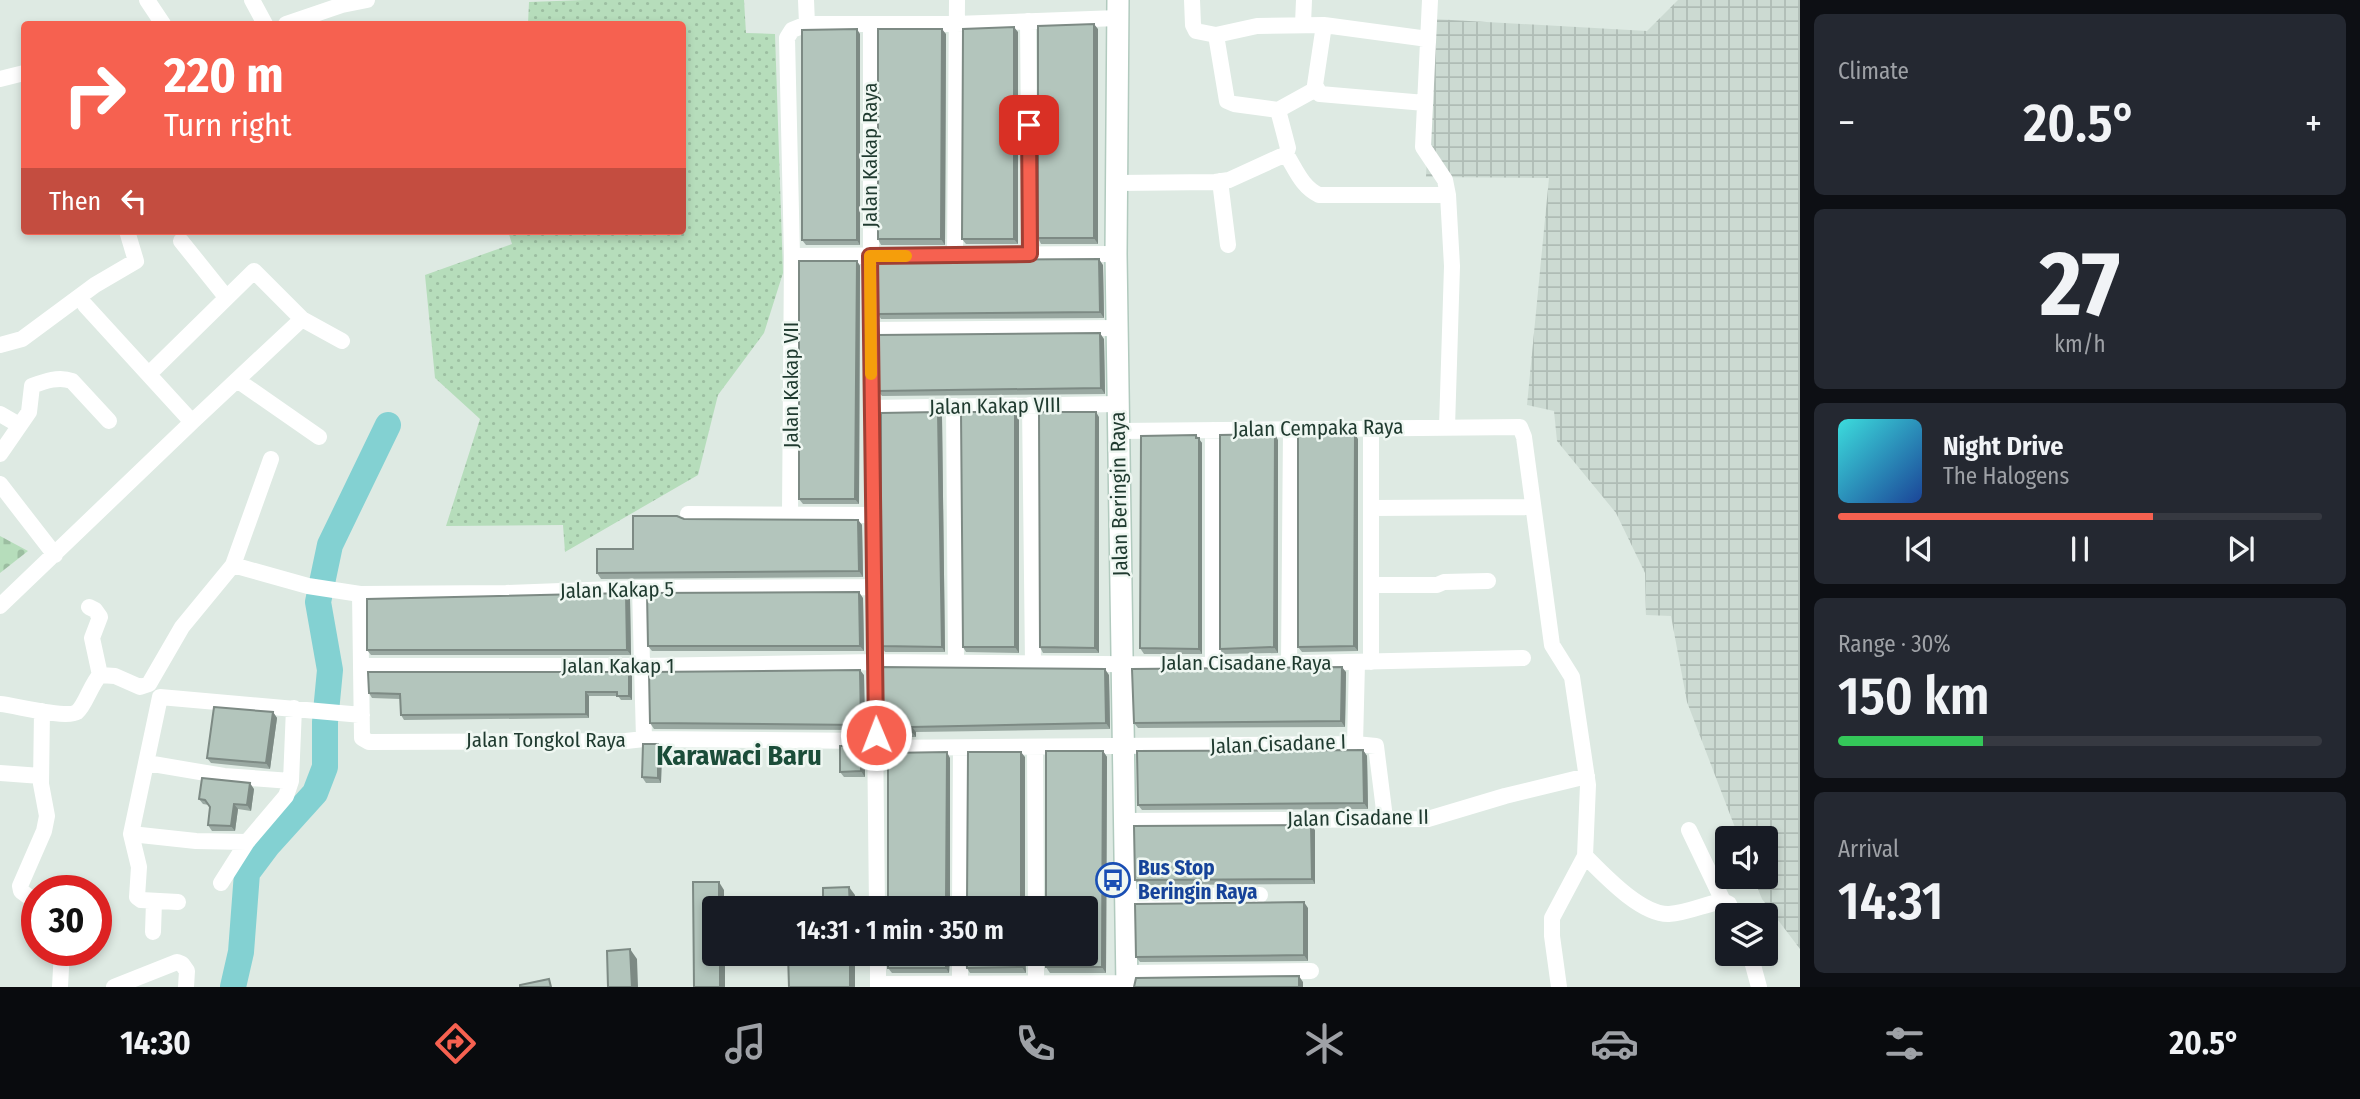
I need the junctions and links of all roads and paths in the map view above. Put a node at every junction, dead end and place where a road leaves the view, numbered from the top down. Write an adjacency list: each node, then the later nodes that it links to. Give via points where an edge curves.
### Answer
1 (147, 0): 11 (street)
2 (252, 0): 12 (street)
3 (367, 0): 10 (street, via 342,5)
4 (806, 0): 14 (street)
5 (957, 0): 16 (street)
6 (1192, 0): 19 (street, via 1196,31)
7 (1304, 0): 17 (street)
8 (1430, 0): 20 (street)
9 (1118, 9): 13 (street); 28 (street, Jalan Beringin Raya)
10 (313, 20)
11 (161, 21)
12 (263, 21)
13 (1028, 21): 16 (street); 33 (street)
14 (807, 24): 15 (street); 35 (street, Jalan Kakap VII, via 792,30 787,38)
15 (870, 24): 16 (street); 36 (street, Jalan Kakap Raya)
16 (956, 24): 37 (street)
17 (1303, 24): 18 (street); 19 (street, via 1257,26)
18 (1324, 25): 20 (street); 23 (street)
19 (1216, 35): 25 (street, via 1227,101)
20 (1428, 39): 24 (street)
21 (21, 74): 22 (street)
22 (0, 79)
23 (1316, 89): 24 (street); 25 (street)
24 (1425, 103): 29 (street, via 1423,147 1445,180)
25 (1278, 110): 26 (street)
26 (1286, 154): 27 (street); 29 (street, via 1305,186 1319,195)
27 (1220, 181): 28 (street); 32 (street)
28 (1116, 183): 34 (street, Jalan Beringin Raya)
29 (1448, 195): 55 (street, via 1452,266)
30 (128, 235): 44 (street, via 136,261 22,339)
31 (181, 241): 38 (street)
32 (1228, 245)
33 (1030, 254): 34 (street); 37 (street)
34 (1116, 254): 41 (street, Jalan Beringin Raya)
35 (792, 256): 36 (street); 67 (street, Jalan Kakap VII)
36 (870, 256): 37 (street); 42 (street, Jalan Kakap Raya)
37 (955, 256)
38 (226, 297): 40 (street, via 254,271); 45 (street)
39 (85, 305): 45 (street)
40 (302, 319): 43 (street); 46 (street)
41 (1117, 328): 42 (street); 47 (street, Jalan Beringin Raya)
42 (870, 330): 50 (street, Jalan Kakap Raya)
43 (342, 341)
44 (0, 345)
45 (149, 374): 53 (street)
46 (237, 380): 53 (street); 60 (street)
47 (1118, 404): 48 (street, Jalan Kakap VIII); 59 (street, Jalan Beringin Raya)
48 (1031, 405): 49 (street, Jalan Kakap VIII); 81 (street)
49 (954, 406): 50 (street, Jalan Kakap VIII); 80 (street)
50 (871, 408): 68 (street, Jalan Kakap Raya)
51 (0, 414): 54 (street)
52 (109, 421): 54 (street, via 72,382 57,379 32,386 29,411)
53 (192, 422): 69 (street)
54 (19, 425): 61 (street)
55 (1447, 427): 56 (street, Jalan Cempaka Raya); 64 (street, Jalan Cempaka Raya, via 1520,427)
56 (1371, 428): 58 (street, Jalan Cempaka Raya); 65 (street, Jalan Cisadane I)
57 (1213, 430): 58 (street, Jalan Cempaka Raya); 59 (street, Jalan Cempaka Raya); 85 (street)
58 (1291, 430): 84 (street)
59 (1119, 431): 82 (street, Jalan Beringin Raya)
60 (319, 437)
61 (0, 454)
62 (271, 459): 70 (street)
63 (0, 484): 69 (street)
64 (1532, 507): 65 (street); 102 (street, via 1552,645 1572,677)
65 (1372, 508): 72 (street, Jalan Cisadane I)
66 (688, 514): 67 (street)
67 (790, 514): 68 (street)
68 (872, 515): 73 (street, Jalan Kakap Raya)
69 (55, 555): 76 (street)
70 (233, 565): 75 (street, Jalan Kakap 5, via 309,586); 88 (street, via 182,627 149,684 140,687)
71 (1488, 581): 72 (street)
72 (1371, 584): 83 (street, Jalan Cisadane I)
73 (874, 587): 74 (street, Jalan Kakap 5); 79 (street, Jalan Kakap Raya)
74 (640, 588): 75 (street, Jalan Kakap 5); 87 (street)
75 (360, 594): 86 (street, Jalan Tongkol Raya)
76 (0, 606)
77 (89, 607): 88 (street, via 100,617 92,638)
78 (1523, 658): 83 (street, Jalan Cisadane Raya)
79 (875, 662): 80 (street, Jalan Kakap 1); 87 (street, Jalan Kakap 1); 94 (street, Jalan Kakap Raya)
80 (956, 662): 81 (street, Jalan Kakap 1)
81 (1033, 662): 82 (street, Jalan Cisadane Raya)
82 (1121, 663): 85 (street, Jalan Cisadane Raya); 96 (street, Jalan Beringin Raya)
83 (1364, 663): 84 (street, Jalan Cisadane Raya); 95 (street, Jalan Cisadane I)
84 (1290, 664): 85 (street, Jalan Cisadane Raya)
85 (1213, 665)
86 (361, 666): 87 (street, Jalan Kakap 1); 92 (street, Jalan Tongkol Raya)
87 (642, 666): 93 (street)
88 (100, 675): 91 (street, via 78,711)
89 (0, 704): 91 (street)
90 (301, 710): 92 (street); 99 (street, via 160,697); 103 (street)
91 (42, 711): 101 (street)
92 (362, 715): 93 (street, Jalan Tongkol Raya, via 362,738 369,742)
93 (643, 739): 94 (street, Jalan Tongkol Raya)
94 (876, 744): 97 (street, Jalan Tongkol Raya); 113 (street, Jalan Kakap Raya)
95 (1355, 744): 96 (street, Jalan Cisadane I); 104 (street, via 1376,746)
96 (1122, 747): 98 (street, Jalan Tongkol Raya); 105 (street, Jalan Beringin Raya)
97 (961, 748): 98 (street, Jalan Tongkol Raya); 114 (street)
98 (1035, 748): 115 (street)
99 (147, 763): 103 (street); 107 (street)
100 (0, 773): 101 (street)
101 (41, 776): 110 (street, via 47,816)
102 (1587, 776): 104 (street, Jalan Cisadane II, via 1441,816); 109 (street)
103 (291, 781): 108 (street, via 286,796)
104 (1385, 818): 105 (street, Jalan Cisadane II)
105 (1124, 821): 116 (street, Jalan Beringin Raya)
106 (1689, 830): 118 (street)
107 (131, 834): 108 (street); 117 (street, via 139,867 137,897)
108 (247, 842): 111 (street)
109 (1585, 856): 118 (street, via 1640,904 1659,913 1681,913); 135 (street, via 1552,918)
110 (25, 875)
111 (221, 883)
112 (1260, 895): 116 (street)
113 (877, 896)
114 (960, 896)
115 (1036, 896)
116 (1125, 897): 128 (street, Jalan Beringin Raya)
117 (154, 901): 119 (street); 121 (street)
118 (1723, 901): 120 (street)
119 (178, 902)
120 (1727, 903)
121 (153, 932)
122 (61, 966): 132 (street)
123 (878, 966): 131 (street)
124 (960, 966): 129 (street)
125 (1036, 966): 130 (street)
126 (1753, 966): 136 (street)
127 (1311, 971): 128 (street)
128 (1127, 981): 130 (street)
129 (960, 985): 130 (street); 131 (street)
130 (1036, 985)
131 (878, 986)
132 (60, 987)
133 (114, 987): 134 (street, via 177,962 187,971)
134 (186, 987)
135 (1559, 987)
136 (1759, 987)

